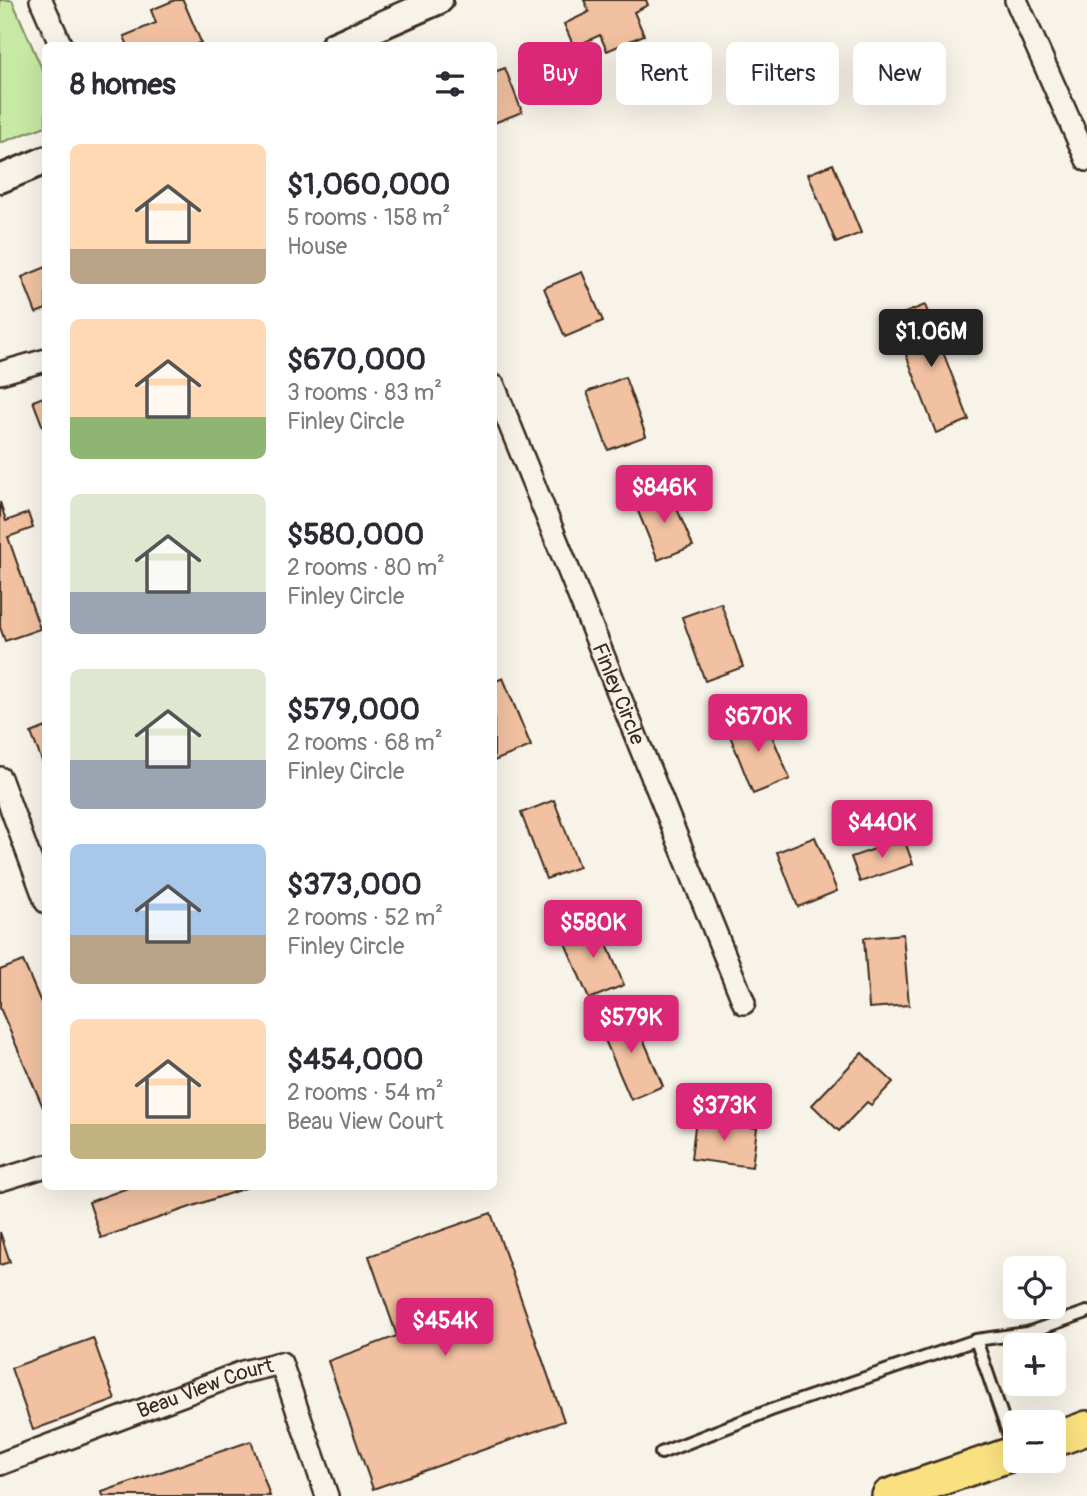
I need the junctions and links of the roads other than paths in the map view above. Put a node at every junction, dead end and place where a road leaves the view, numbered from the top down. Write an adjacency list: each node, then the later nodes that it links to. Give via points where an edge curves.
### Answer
1 (41, 0): 4 (street)
2 (439, 0): 5 (street)
3 (1016, 0): 6 (street)
4 (59, 42)
5 (349, 42)
6 (1087, 160)
7 (42, 162): 8 (street)
8 (0, 178)
9 (42, 361): 10 (street)
10 (0, 373)
11 (497, 393): 14 (street, Finley Circle)
12 (0, 778): 13 (street)
13 (42, 891)
14 (744, 1003)
15 (42, 1167): 16 (street)
16 (0, 1180)
17 (1087, 1312): 18 (lane, via 1027,1333)
18 (976, 1340): 19 (lane); 22 (lane)
19 (1003, 1418)
20 (1087, 1428): 21 (main road)
21 (1066, 1436)
22 (661, 1453)
23 (1003, 1457): 26 (main road)
24 (0, 1464): 25 (street, Beau View Court, via 281,1363)
25 (327, 1496)
26 (889, 1496)

